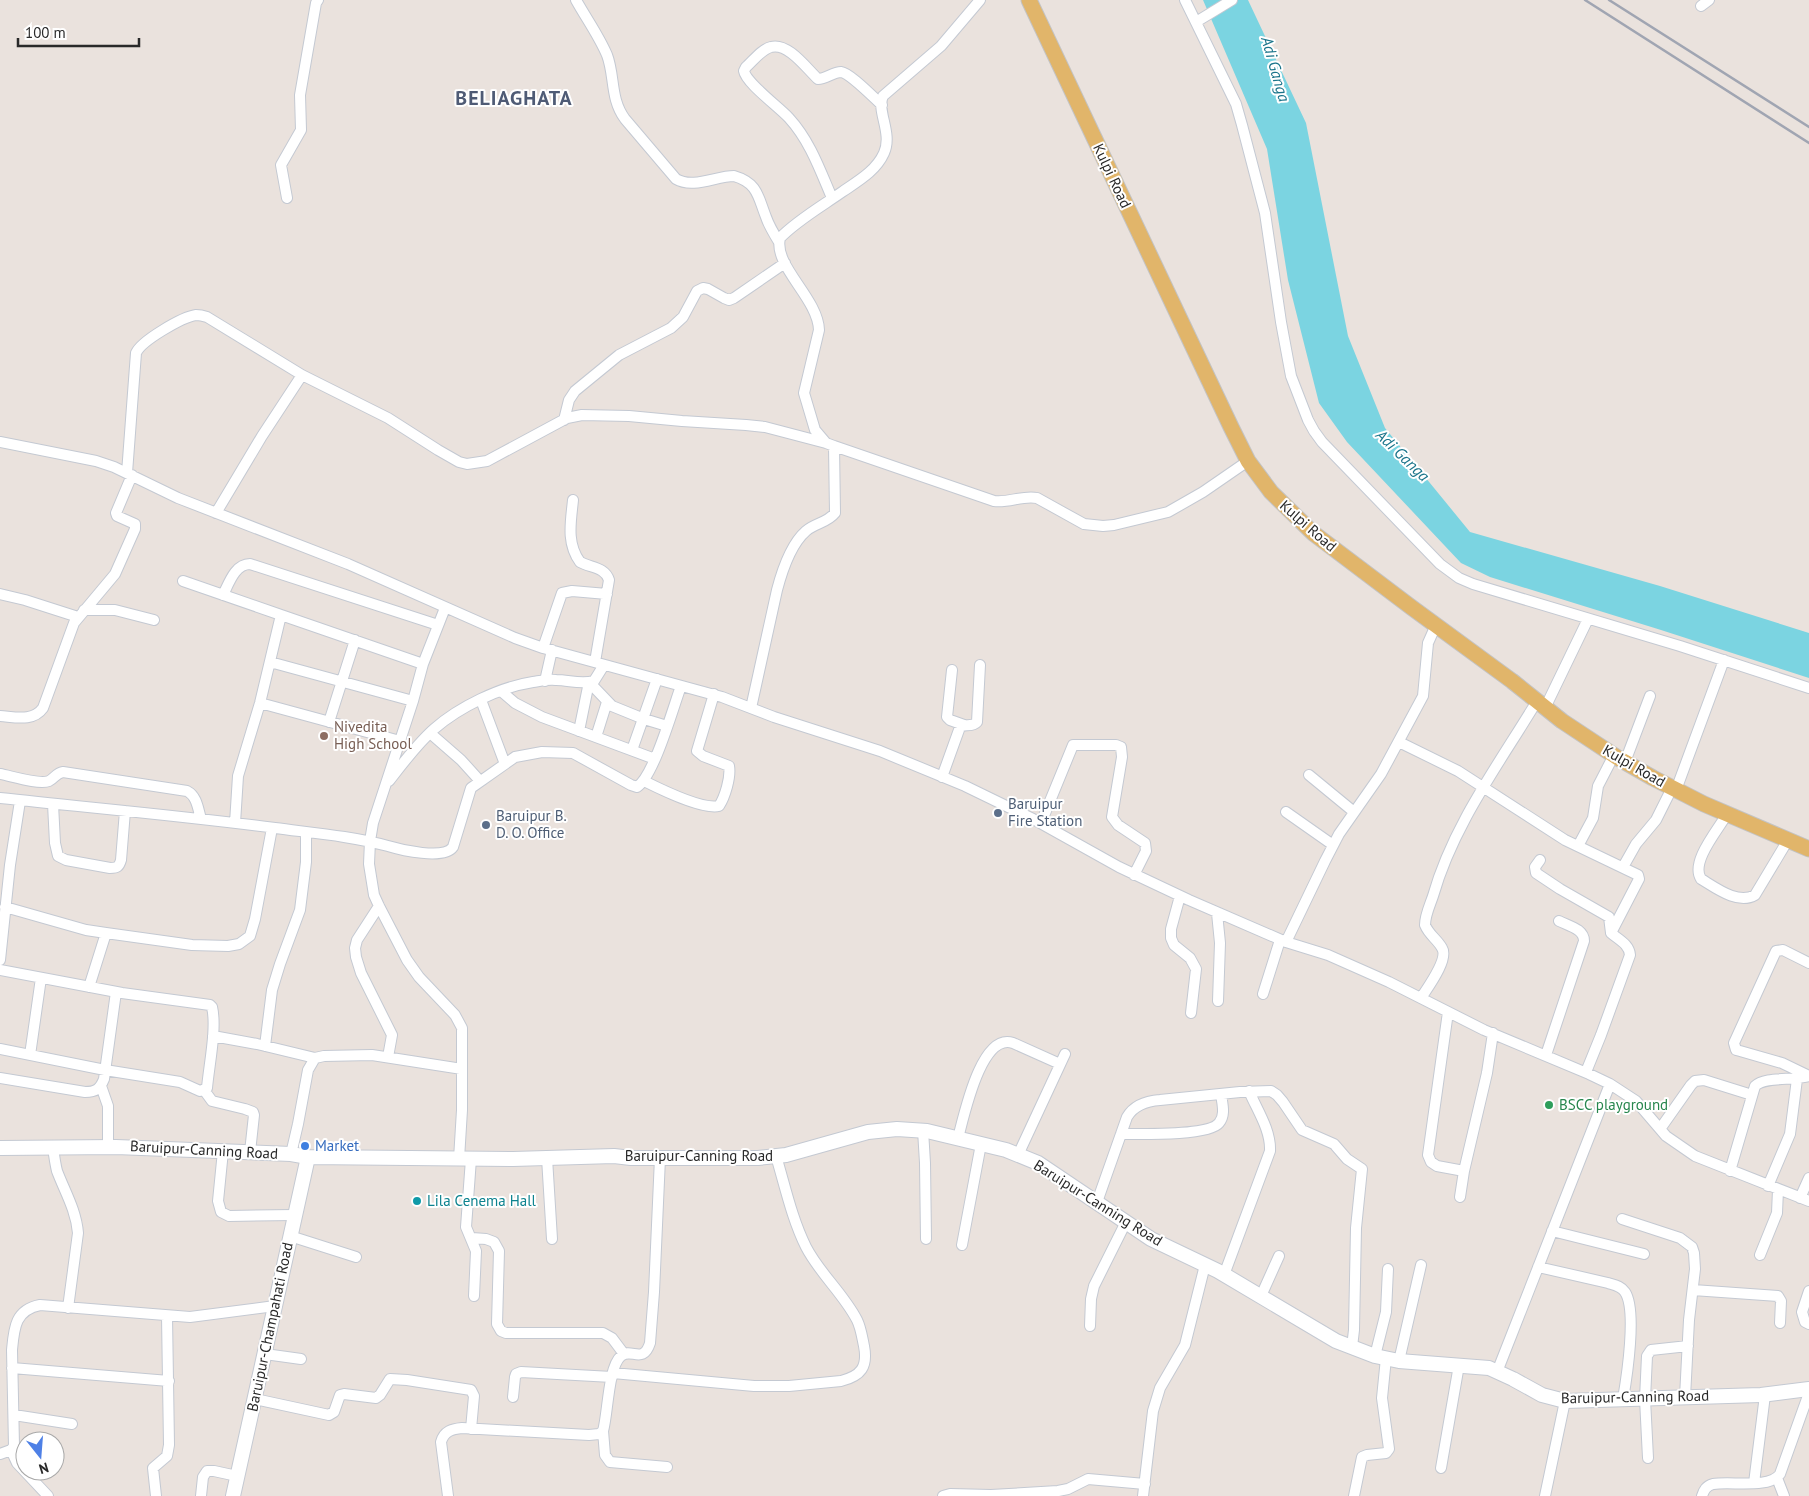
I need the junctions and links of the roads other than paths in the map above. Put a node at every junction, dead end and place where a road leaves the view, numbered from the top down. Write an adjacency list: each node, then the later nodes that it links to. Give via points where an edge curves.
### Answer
1 (318, 0): 9 (street, via 300,95 300,130 281,166)
2 (576, 0): 11 (street, via 607,55 613,92 625,119 682,182 734,176 755,188)
3 (980, 0): 8 (street, via 946,42 883,96)
4 (1030, 0): 17 (main road, Kulpi Road)
5 (1185, 0): 7 (street)
6 (1232, 0): 7 (street)
7 (1196, 22): 28 (street, via 1236,104 1250,148 1265,213 1289,366 1314,431 1433,556 1459,578)
8 (882, 105): 10 (street, via 887,136 883,154 870,171); 10 (street, via 846,74 837,73 818,79 792,53 780,47 769,48 746,67 744,71 748,80 788,117 808,142)
9 (287, 198)
10 (832, 198): 11 (street, via 782,236)
11 (779, 242): 12 (street)
12 (785, 263): 14 (street, via 729,300 703,288 697,291 683,317 671,328 619,355 574,391); 16 (street, via 817,316 818,330 804,393 815,430)
13 (302, 375): 14 (street, via 388,418 467,464 487,461); 18 (street, via 207,317 195,315 177,322 144,343 136,354); 20 (street)
14 (564, 420): 16 (street, via 592,415 746,424)
15 (0, 442): 18 (street, via 96,460)
16 (830, 444): 17 (street, via 994,501 1034,497 1078,522 1103,526 1168,512); 54 (street, via 835,513 827,521 806,530 785,566)
17 (1248, 461): 31 (main road, Kulpi Road, via 1271,492 1313,533)
18 (130, 474): 20 (street); 26 (street, via 116,513 135,524 135,529 115,574)
19 (573, 500): 23 (street, via 572,546 580,562 607,574)
20 (216, 513): 25 (street, via 348,564)
21 (182, 581): 24 (street)
22 (0, 594): 26 (street)
23 (607, 594): 33 (street, via 572,590 562,593); 36 (street)
24 (223, 595): 27 (street); 30 (street, via 238,567 250,564)
25 (445, 608): 30 (street); 33 (street)
26 (81, 614): 29 (street, via 115,610); 55 (street, via 40,712 28,717)
27 (281, 615): 32 (street); 35 (street)
28 (1588, 619): 34 (street); 53 (street)
29 (154, 620)
30 (438, 625): 37 (street)
31 (1436, 625): 53 (main road, Kulpi Road); 64 (street, via 1428,643 1423,696)
32 (356, 640): 37 (street); 42 (street)
33 (548, 649): 36 (street); 41 (street)
34 (1724, 660): 45 (street); 76 (street)
35 (270, 662): 42 (street); 52 (street)
36 (600, 663): 40 (street); 43 (street, via 597,677)
37 (423, 664): 50 (street)
38 (980, 665): 58 (street, via 978,720 976,724)
39 (952, 670): 58 (street, via 947,717)
40 (657, 680): 44 (street); 56 (street)
41 (545, 681): 43 (street); 46 (street)
42 (342, 682): 50 (street); 57 (street)
43 (589, 682): 51 (street); 60 (street)
44 (681, 686): 47 (street); 59 (street)
45 (1809, 688)
46 (501, 691): 49 (street); 60 (street, via 521,707)
47 (714, 694): 54 (street); 73 (street, via 697,751 729,766 719,806 679,797)
48 (1650, 696): 67 (street)
49 (481, 700): 61 (street, via 444,720); 68 (street)
50 (413, 701): 63 (street)
51 (607, 702): 56 (street); 62 (street)
52 (260, 703): 57 (street); 85 (street, via 238,776)
53 (1541, 704): 67 (main road, Kulpi Road); 74 (street)
54 (751, 708): 71 (street, via 880,751)
55 (0, 716)
56 (644, 719): 59 (street); 65 (street)
57 (329, 722): 63 (street)
58 (964, 725): 71 (street, via 960,727)
59 (667, 726): 66 (street)
60 (579, 731): 62 (street)
61 (430, 732): 72 (street); 75 (street)
62 (596, 737): 65 (street)
63 (400, 741): 75 (street)
64 (1399, 742): 74 (street); 82 (street, via 1374,786)
65 (632, 750): 66 (street)
66 (655, 759): 73 (street)
67 (1619, 759): 76 (main road, Kulpi Road); 92 (street, via 1598,786 1593,818)
68 (505, 764): 72 (street); 73 (street, via 520,756 569,752 636,787)
69 (0, 774): 84 (street, via 46,782 63,772 187,791 195,800)
70 (1309, 775): 82 (street)
71 (942, 777): 86 (street)
72 (480, 781): 90 (street, via 471,788 453,847 447,852 411,851)
73 (644, 781)
74 (1484, 787): 92 (street); 113 (street, via 1466,816 1437,881 1425,925 1444,950 1444,955)
75 (384, 788): 90 (street)
76 (1674, 789): 83 (main road, Kulpi Road); 95 (street)
77 (0, 798): 78 (street)
78 (20, 800): 79 (street); 97 (street)
79 (53, 804): 80 (street); 80 (street, via 58,856 110,868 120,866)
80 (125, 811): 84 (street)
81 (1286, 812): 91 (street)
82 (1354, 812): 91 (street)
83 (1727, 814): 89 (main road, Kulpi Road); 89 (street, via 1701,856 1697,869 1701,879 1736,897 1749,898 1755,894)
84 (201, 819): 85 (street)
85 (235, 823): 87 (street)
86 (1041, 823): 96 (street); 96 (street, via 1073,745 1121,747 1112,817 1118,825 1145,843 1146,852)
87 (272, 828): 88 (street); 103 (street, via 255,919 246,941 234,945 192,945)
88 (306, 832): 90 (street); 119 (street, via 300,910 272,990)
89 (1788, 840): 93 (main road, Kulpi Road)
90 (370, 841): 99 (street, via 369,864 374,896)
91 (1333, 845): 105 (street)
92 (1578, 846): 95 (street)
93 (1809, 849)
94 (1540, 860): 104 (street, via 1535,867 1536,873 1609,917)
95 (1622, 868): 104 (street, via 1639,878)
96 (1134, 874): 98 (street)
97 (4, 888): 100 (street)
98 (1180, 896): 101 (street); 116 (street, via 1171,938 1196,969)
99 (379, 906): 124 (street, via 355,948 361,973 392,1035); 127 (street, via 419,977 460,1022)
100 (6, 907): 103 (street); 106 (street)
101 (1218, 913): 105 (street); 114 (street)
102 (1559, 921): 123 (street, via 1581,932 1584,941)
103 (106, 933): 110 (street)
104 (1611, 933): 129 (street, via 1626,944 1630,955)
105 (1283, 941): 112 (street); 113 (street, via 1328,956)
106 (0, 960)
107 (1809, 964): 130 (street, via 1783,950 1776,951 1734,1043 1736,1050 1782,1063)
108 (0, 970): 109 (street)
109 (41, 978): 110 (street); 122 (street)
110 (89, 987): 111 (street)
111 (116, 992): 118 (street, via 210,1004 213,1008); 128 (street)
112 (1263, 994)
113 (1421, 998): 115 (street)
114 (1218, 1001)
115 (1448, 1012): 117 (street); 156 (street, via 1428,1155 1437,1166)
116 (1191, 1013)
117 (1493, 1033): 123 (street); 156 (street)
118 (213, 1036): 119 (street); 135 (street, via 207,1088)
119 (265, 1046): 125 (street)
120 (0, 1049): 122 (street)
121 (1065, 1054): 126 (street)
122 (30, 1055): 128 (street)
123 (1546, 1055): 129 (street)
124 (388, 1057): 125 (street); 127 (street)
125 (316, 1058): 149 (street, via 308,1070)
126 (1060, 1064): 142 (street, via 1008,1041 998,1043 981,1067); 150 (street)
127 (462, 1069): 155 (street)
128 (105, 1070): 134 (street); 135 (street, via 180,1082 196,1090)
129 (1586, 1072): 133 (street)
130 (1809, 1076): 132 (street)
131 (0, 1078): 134 (street, via 85,1092 94,1092)
132 (1797, 1079): 138 (street, via 1762,1081 1755,1086); 159 (street, via 1790,1134)
133 (1610, 1084): 139 (street, via 1636,1101); 166 (street)
134 (101, 1086): 145 (street, via 108,1106)
135 (204, 1090): 148 (street, via 212,1101 253,1112)
136 (1249, 1091): 137 (street); 180 (street, via 1267,1131 1270,1150); 192 (street, via 1274,1092 1302,1130 1334,1144 1347,1159 1362,1169 1356,1228)
137 (1221, 1094): 141 (street, via 1143,1103 1128,1114); 141 (street, via 1222,1118 1213,1128 1164,1134)
138 (1752, 1095): 139 (street, via 1704,1080 1695,1081); 157 (street)
139 (1660, 1129): 157 (street, via 1695,1156)
140 (923, 1130): 142 (main road, Baruipur-Canning Road); 151 (main road, Baruipur-Canning Road, via 868,1132); 170 (street)
141 (1121, 1134): 162 (street)
142 (958, 1138): 143 (main road, Baruipur-Canning Road)
143 (981, 1144): 150 (main road, Baruipur-Canning Road); 171 (street)
144 (53, 1147): 145 (main road, Baruipur-Canning Road); 146 (main road, Baruipur-Canning Road); 186 (street, via 78,1232)
145 (108, 1147): 147 (main road, Baruipur-Canning Road)
146 (0, 1148)
147 (223, 1151): 148 (main road, Baruipur-Canning Road); 163 (street, via 218,1201 221,1212 229,1216)
148 (250, 1152): 149 (main road, Baruipur-Canning Road)
149 (291, 1154): 152 (main road, Baruipur-Canning Road)
150 (1018, 1155): 162 (main road, Baruipur-Canning Road, via 1038,1163)
151 (776, 1156): 154 (main road, Baruipur-Canning Road); 200 (street, via 806,1246 857,1321 866,1360 864,1368 850,1379 841,1381 772,1387)
152 (308, 1157): 155 (main road, Baruipur-Canning Road); 163 (main road, Baruipur-Champahati Road)
153 (547, 1158): 154 (main road, Baruipur-Canning Road); 155 (main road, Baruipur-Canning Road); 169 (street)
154 (660, 1158): 194 (street, via 650,1341 648,1350 642,1354)
155 (465, 1159): 168 (street, via 466,1228)
156 (1464, 1171): 160 (street)
157 (1730, 1171): 159 (street)
158 (1809, 1178): 161 (street)
159 (1773, 1188): 161 (street); 173 (street, via 1777,1213)
160 (1460, 1198)
161 (1805, 1200)
162 (1097, 1202): 165 (main road, Baruipur-Canning Road)
163 (295, 1215): 167 (main road, Baruipur-Champahati Road)
164 (1622, 1219): 181 (street, via 1680,1238 1692,1247)
165 (1126, 1222): 176 (main road, Baruipur-Canning Road, via 1151,1239); 190 (street, via 1094,1286)
166 (1552, 1230): 172 (street); 178 (street)
167 (290, 1236): 175 (street); 185 (main road, Baruipur-Champahati Road)
168 (472, 1238): 183 (street, via 477,1256); 194 (street, via 494,1242 499,1251 497,1324 501,1331 603,1333 612,1338)
169 (552, 1238)
170 (926, 1239)
171 (962, 1245)
172 (1644, 1254)
173 (1760, 1255)
174 (1279, 1256): 184 (street)
175 (356, 1257)
176 (1205, 1265): 180 (main road, Baruipur-Canning Road); 223 (street, via 1185,1344 1160,1388 1153,1411)
177 (1421, 1265): 195 (street)
178 (1538, 1267): 199 (street); 208 (street, via 1608,1283 1626,1293 1630,1312)
179 (1388, 1270): 195 (street)
180 (1224, 1275): 184 (main road, Baruipur-Canning Road)
181 (1693, 1290): 188 (street, via 1778,1296 1782,1301); 191 (street)
182 (1809, 1292): 189 (street, via 1802,1312 1804,1322)
183 (474, 1296)
184 (1261, 1296): 192 (main road, Baruipur-Canning Road, via 1336,1341)
185 (276, 1306): 187 (street, via 202,1317); 193 (main road, Baruipur-Champahati Road)
186 (68, 1308): 187 (street); 198 (street, via 40,1305 24,1312 15,1327)
187 (167, 1316): 201 (street)
188 (1780, 1323)
189 (1809, 1324)
190 (1090, 1326)
191 (1688, 1346): 207 (street); 209 (street, via 1651,1350)
192 (1352, 1347): 195 (main road, Baruipur-Canning Road)
193 (265, 1354): 196 (street); 206 (main road, Baruipur-Champahati Road)
194 (624, 1354): 200 (street)
195 (1387, 1358): 197 (main road, Baruipur-Canning Road); 231 (street, via 1382,1398 1389,1449 1386,1454 1362,1457)
196 (301, 1359)
197 (1459, 1365): 199 (main road, Baruipur-Canning Road); 219 (street)
198 (12, 1368): 201 (street); 211 (street)
199 (1497, 1372): 210 (main road, Baruipur-Canning Road, via 1542,1395)
200 (612, 1375): 205 (street, via 520,1372 515,1377); 214 (street)
201 (169, 1381): 225 (street, via 168,1452 153,1468)
202 (1809, 1389): 204 (main road, Baruipur-Canning Road)
203 (1809, 1393): 221 (street)
204 (1765, 1395): 207 (main road, Baruipur-Canning Road); 222 (street)
205 (513, 1397)
206 (255, 1398): 213 (street, via 329,1415 334,1412 340,1395 376,1398 390,1379 396,1378 471,1390 474,1396); 220 (main road, Baruipur-Champahati Road)
207 (1685, 1398): 209 (main road, Baruipur-Canning Road)
208 (1624, 1399): 209 (main road, Baruipur-Canning Road); 210 (main road, Baruipur-Canning Road)
209 (1646, 1399): 217 (street)
210 (1565, 1401): 232 (street)
211 (14, 1415): 212 (street); 215 (street, via 15,1440)
212 (72, 1424)
213 (471, 1429): 214 (street, via 588,1435); 228 (street, via 455,1429 442,1437)
214 (603, 1431): 218 (street, via 605,1455 610,1462)
215 (11, 1450): 216 (street); 224 (street, via 16,1463)
216 (0, 1454)
217 (1648, 1458)
218 (667, 1467)
219 (1441, 1468)
220 (237, 1476): 226 (street, via 207,1472 203,1477); 227 (main road, Baruipur-Champahati Road)
221 (1777, 1478): 222 (street); 234 (street)
222 (1754, 1483): 233 (street, via 1713,1484)
223 (1145, 1484): 229 (street, via 1088,1479 1058,1491); 230 (street)
224 (48, 1496)
225 (156, 1496)
226 (201, 1496)
227 (233, 1496)
228 (448, 1496)
229 (943, 1496)
230 (1143, 1496)
231 (1354, 1496)
232 (1545, 1496)
233 (1702, 1496)
234 (1784, 1496)

